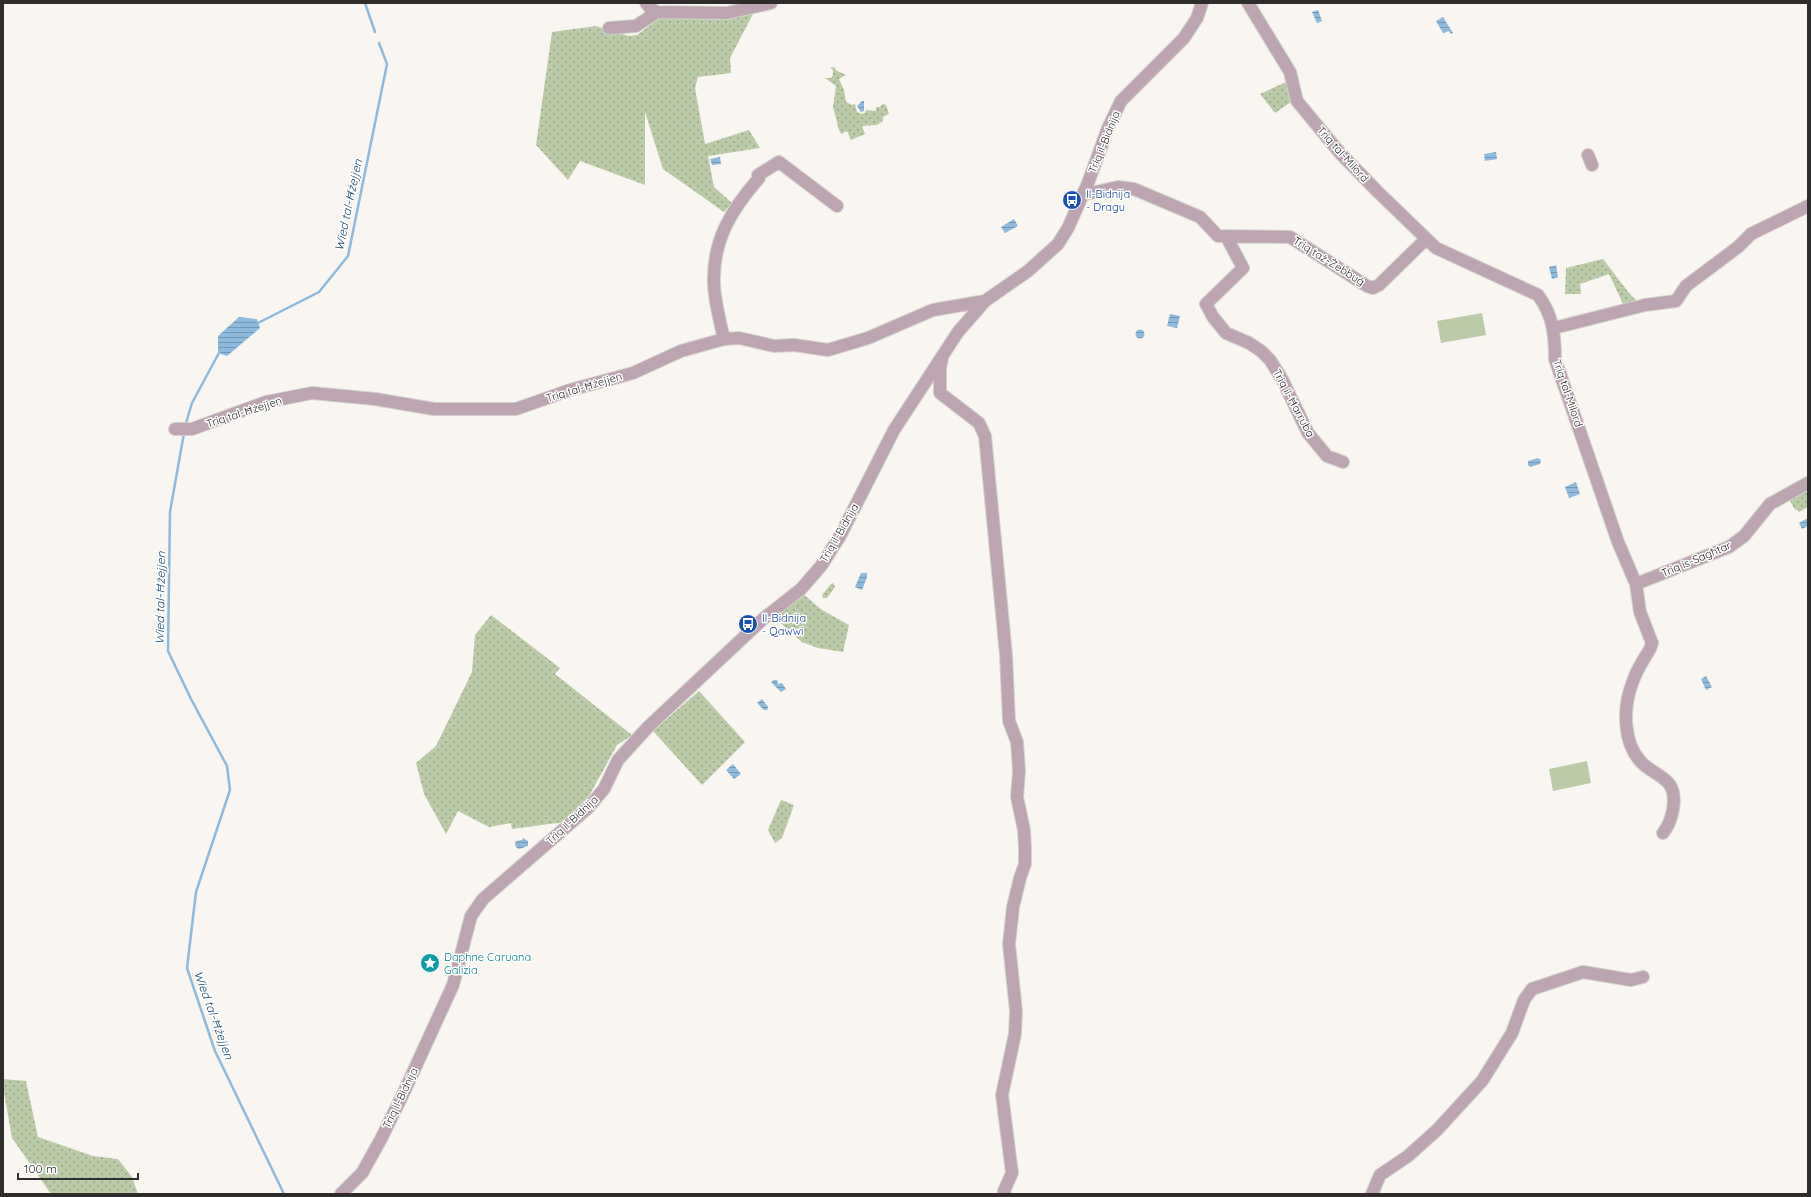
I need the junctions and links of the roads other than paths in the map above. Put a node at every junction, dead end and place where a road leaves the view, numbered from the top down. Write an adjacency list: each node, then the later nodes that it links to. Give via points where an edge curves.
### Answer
1 (646, 3): 5 (street)
2 (771, 3): 5 (street, via 727,13)
3 (1202, 3): 7 (street, Triq il-Bidnija, via 1197,18 1184,38 1121,101)
4 (1248, 3): 11 (street, Triq tal-Milord, via 1290,72 1297,100 1340,153)
5 (657, 12): 6 (street, via 636,26)
6 (609, 28)
7 (1082, 195): 10 (street, Triq taż-Żebbuġ, via 1118,187 1134,189 1200,217 1218,236); 12 (street, Triq il-Bidnija, via 1058,244 1028,271)
8 (837, 206): 14 (street, via 779,162 758,175 759,178 726,223 716,253 714,287)
9 (1808, 206): 13 (street, via 1751,234 1738,247 1686,286 1676,301 1645,305)
10 (1226, 236): 11 (street, Triq taż-Żebbuġ, via 1290,237 1373,288); 17 (street, Triq il-Ħarruba, via 1243,268 1206,304 1226,333 1255,347 1270,360 1308,433 1327,456)
11 (1426, 239): 13 (street, Triq tal-Milord, via 1436,248 1538,296 1546,306)
12 (985, 302): 14 (street, Triq tal-Ħżejjen, via 933,310 868,338 828,350 794,345 774,346 739,338); 15 (street, Triq il-Bidnija, via 958,332)
13 (1554, 328): 19 (street, Triq tal-Milord, via 1555,359 1618,542)
14 (724, 339): 16 (street, Triq tal-Ħżejjen, via 681,351 633,373 570,390 516,409 434,409 312,393 266,402 192,429)
15 (943, 354): 22 (street, Triq il-Bidnija, via 894,430 840,536 821,566 801,589 764,619 648,727 618,760 604,789 588,808 483,899 471,916 453,984 394,1112 362,1173); 23 (street, via 940,393 978,423 985,436 1006,655 1009,721 1017,742 1019,771 1016,798 1024,830 1025,864 1013,906 1009,944 1016,1011 1015,1034 1002,1095 1012,1173)
16 (175, 429)
17 (1343, 462)
18 (1808, 483): 19 (street, Triq is-Sagħtar, via 1770,504 1744,536 1729,547)
19 (1636, 584): 20 (street, Triq tal-Milord, via 1640,612 1652,645 1632,681 1626,713 1627,729 1641,762 1668,783 1672,791 1672,816)
20 (1663, 833)
21 (1643, 977): 24 (street, via 1632,980 1583,972 1532,989 1524,1000 1512,1033 1482,1081 1437,1130 1408,1156 1380,1175)
22 (341, 1194)
23 (1005, 1194)
24 (1372, 1194)

